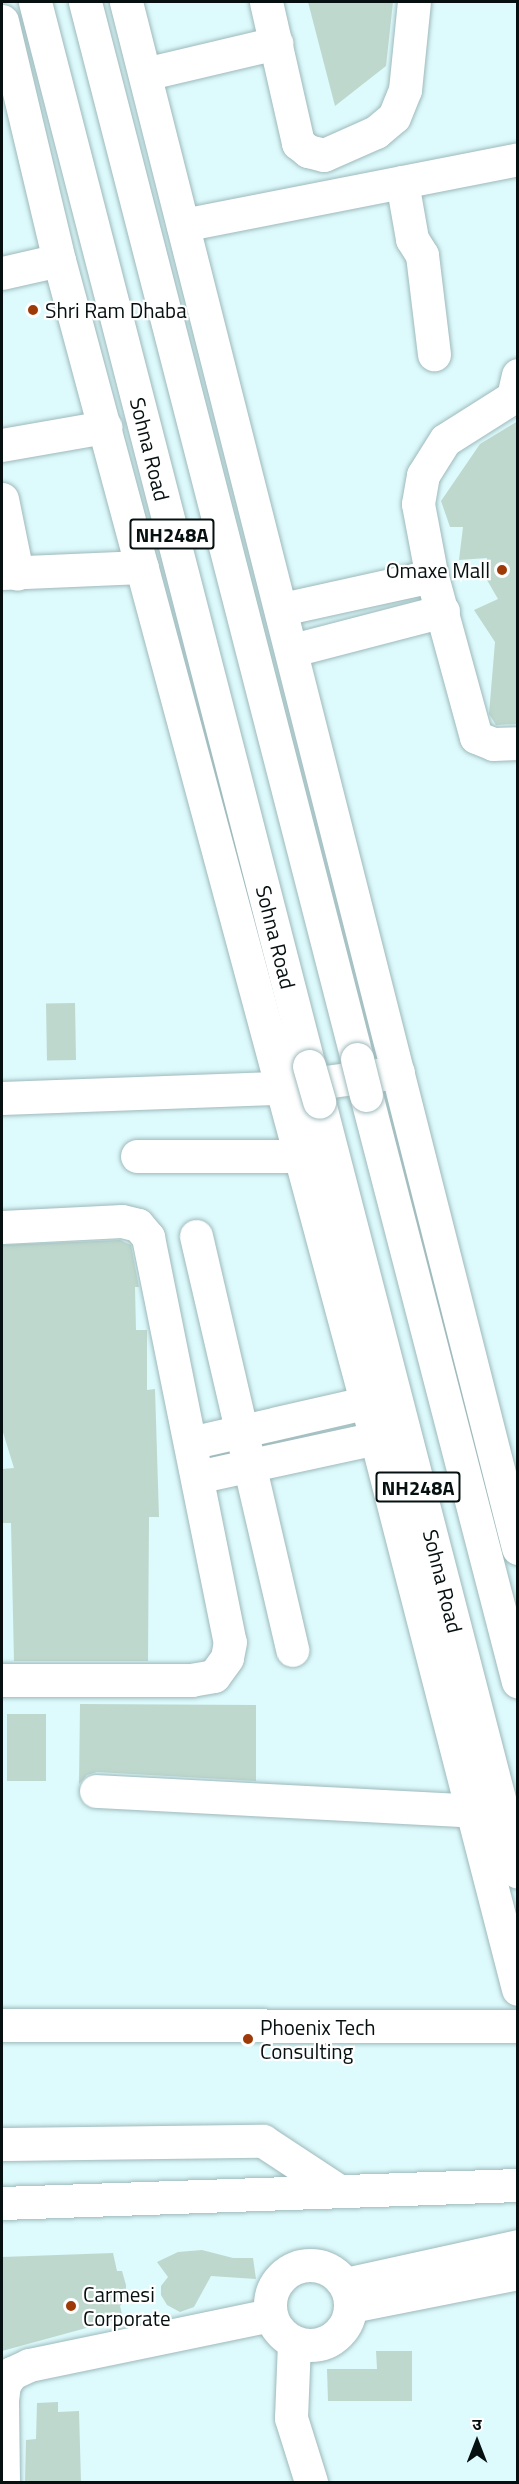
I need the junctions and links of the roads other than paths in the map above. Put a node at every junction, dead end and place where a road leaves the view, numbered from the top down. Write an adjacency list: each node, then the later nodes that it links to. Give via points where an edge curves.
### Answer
1 (35, 2): 45 (main road, Sohna Road / NH248A, bridge)
2 (85, 2): 42 (main road, NH248A, bridge)
3 (126, 2): 8 (main road)
4 (266, 2): 7 (main road)
5 (414, 2): 7 (main road, via 405,90 394,117 376,132 324,155 308,151 298,143)
6 (2, 21): 12 (main road)
7 (276, 43): 8 (main road)
8 (145, 74): 11 (main road)
9 (518, 159): 10 (main road)
10 (402, 182): 11 (main road); 14 (main road, via 412,239 422,255)
11 (183, 225): 22 (main road)
12 (60, 260): 13 (main road); 16 (main road)
13 (2, 273)
14 (434, 354)
15 (518, 375): 21 (main road, via 513,398 445,440 423,475 418,504)
16 (105, 427): 17 (main road); 19 (main road)
17 (2, 445)
18 (2, 499): 20 (main road)
19 (142, 567): 20 (main road); 27 (main road)
20 (9, 573)
21 (431, 573): 22 (main road, via 419,579); 23 (main road)
22 (282, 609): 24 (main road)
23 (443, 611): 24 (main road); 25 (main road, via 476,737 493,744)
24 (293, 650): 26 (main road)
25 (518, 743)
26 (398, 1072): 27 (main road); 39 (main road)
27 (281, 1088): 28 (main road); 30 (main road)
28 (2, 1098)
29 (137, 1156): 30 (main road)
30 (299, 1156): 33 (main road)
31 (2, 1227): 36 (main road, via 122,1221 138,1225 148,1237)
32 (196, 1236): 34 (main road)
33 (364, 1403): 34 (main road); 35 (main road)
34 (244, 1433): 36 (main road); 37 (main road)
35 (376, 1438): 37 (main road); 44 (main road)
36 (190, 1443): 38 (main road)
37 (251, 1467): 38 (main road); 40 (main road)
38 (196, 1477): 41 (main road, via 230,1642 227,1658 214,1676 192,1680)
39 (518, 1548)
40 (292, 1650)
41 (2, 1680)
42 (518, 1682)
43 (96, 1791): 44 (main road)
44 (472, 1811): 46 (main road)
45 (518, 1872)
46 (518, 1989)
47 (2, 2025): 48 (main road)
48 (518, 2026)
49 (2, 2144): 51 (main road, via 263,2141)
50 (518, 2185): 51 (main road)
51 (339, 2191): 52 (main road)
52 (2, 2202)
53 (518, 2246): 55 (main road)
54 (518, 2273): 55 (main road)
55 (348, 2295): 56 (main road, via 325,2268 300,2266 284,2275 272,2290); 57 (main road, via 348,2320 332,2340 313,2346)
56 (270, 2315): 57 (main road, via 283,2336); 58 (main road, via 29,2366 12,2373 4,2384 2,2400)
57 (294, 2343): 59 (main road, via 291,2418)
58 (3, 2482)
59 (312, 2482)

